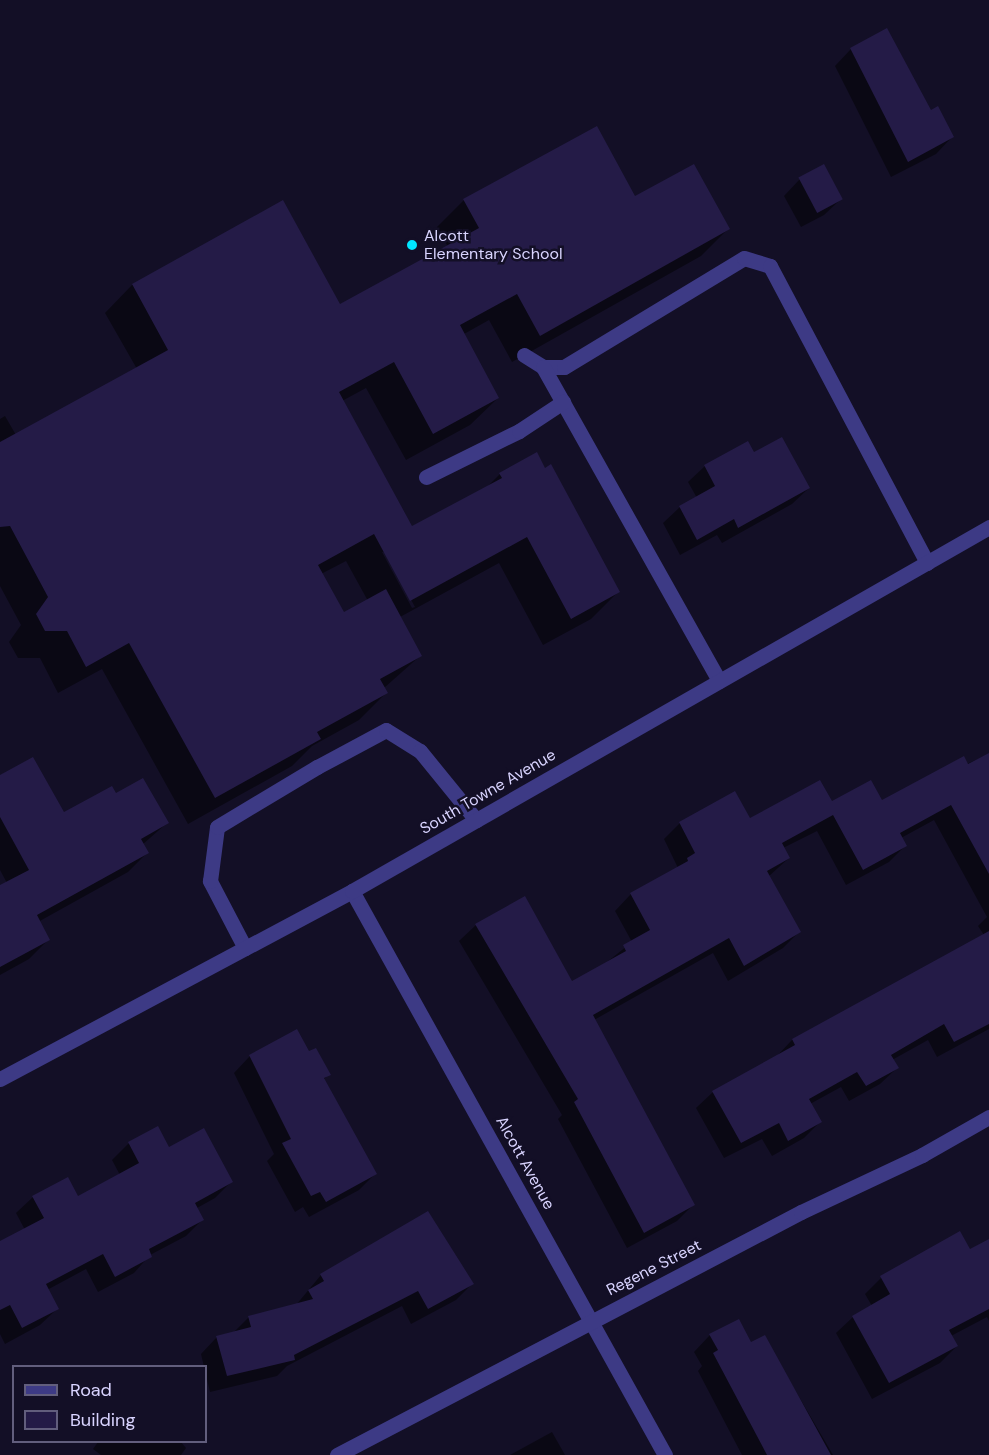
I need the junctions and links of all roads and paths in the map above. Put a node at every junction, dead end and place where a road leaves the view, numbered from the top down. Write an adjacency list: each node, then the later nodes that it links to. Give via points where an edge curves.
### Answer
1 (524, 355): 2 (street)
2 (543, 367): 3 (street); 6 (street, via 564,367 744,258 770,266)
3 (563, 402): 4 (street, via 519,431); 7 (street)
4 (426, 477)
5 (989, 527): 6 (street, South Towne Avenue)
6 (927, 563): 7 (street, South Towne Avenue)
7 (719, 681): 8 (street, South Towne Avenue)
8 (476, 820): 9 (street, South Towne Avenue); 10 (street, via 420,752 386,730 317,768 217,827 210,881)
9 (351, 891): 10 (street, South Towne Avenue); 13 (street, Alcott Avenue)
10 (244, 948): 11 (street, South Towne Avenue)
11 (0, 1079)
12 (989, 1117): 13 (street, Regene Street, via 922,1155 801,1212)
13 (592, 1320): 14 (street, Regene Street); 15 (street, Alcott Avenue)
14 (337, 1455)
15 (665, 1455)

